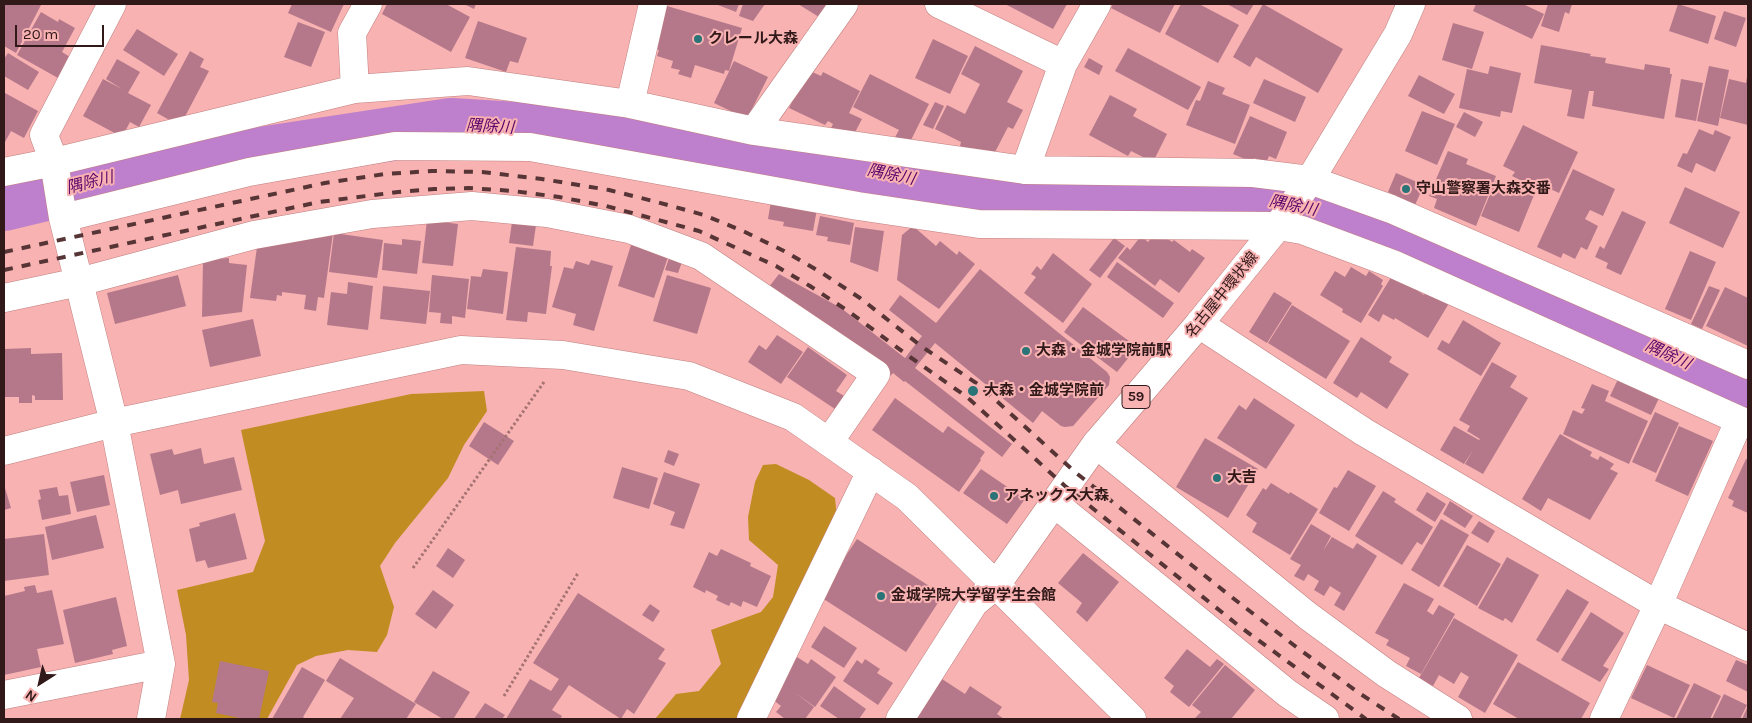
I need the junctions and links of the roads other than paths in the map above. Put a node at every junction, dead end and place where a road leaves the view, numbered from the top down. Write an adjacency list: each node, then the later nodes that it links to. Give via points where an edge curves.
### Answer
1 (112, 4): 13 (street, via 44,135)
2 (368, 4): 9 (street, via 352,33)
3 (653, 4): 10 (street)
4 (844, 4): 11 (street)
5 (939, 4): 8 (street)
6 (1097, 4): 8 (street)
7 (1411, 4): 15 (street, 名古屋中環状線 / 59, via 1398,34)
8 (1063, 64): 12 (street)
9 (356, 90): 10 (street, via 468,81); 13 (street)
10 (630, 104): 11 (street)
11 (754, 131): 12 (street)
12 (1024, 170): 15 (street, via 1253,173)
13 (55, 171): 14 (street); 16 (street)
14 (4, 172)
15 (1308, 185): 17 (street, 名古屋中環状線 / 59); 21 (street, via 1391,209)
16 (62, 214): 17 (street, via 250,172 395,146 530,148 979,224); 18 (street)
17 (1282, 222): 20 (street, 名古屋中環状線 / 59); 23 (street, via 1393,264)
18 (79, 282): 19 (street); 22 (street); 24 (street, via 254,235 372,214 472,206 547,213 629,229 701,256 876,374)
19 (4, 298)
20 (1199, 324): 25 (street, 名古屋中環状線 / 59); 30 (street, via 1364,432)
21 (1748, 365)
22 (114, 423): 24 (street, via 461,350 563,355 689,376 793,417); 26 (street); 32 (street)
23 (1744, 423): 30 (street)
24 (828, 442): 27 (street)
25 (1096, 444): 28 (street, 名古屋中環状線 / 59); 39 (street, via 1308,616 1387,674)
26 (4, 451)
27 (871, 472): 29 (street, via 907,497); 35 (street)
28 (1054, 503): 29 (street, 名古屋中環状線 / 59); 38 (street, via 1287,692)
29 (996, 584): 36 (street, 名古屋中環状線, via 974,603); 37 (street)
30 (1658, 605): 31 (street); 40 (street)
31 (1748, 647)
32 (161, 664): 33 (street); 34 (street)
33 (4, 696)
34 (151, 719)
35 (751, 719)
36 (900, 719)
37 (1132, 719)
38 (1325, 719)
39 (1458, 719)
40 (1604, 719)

